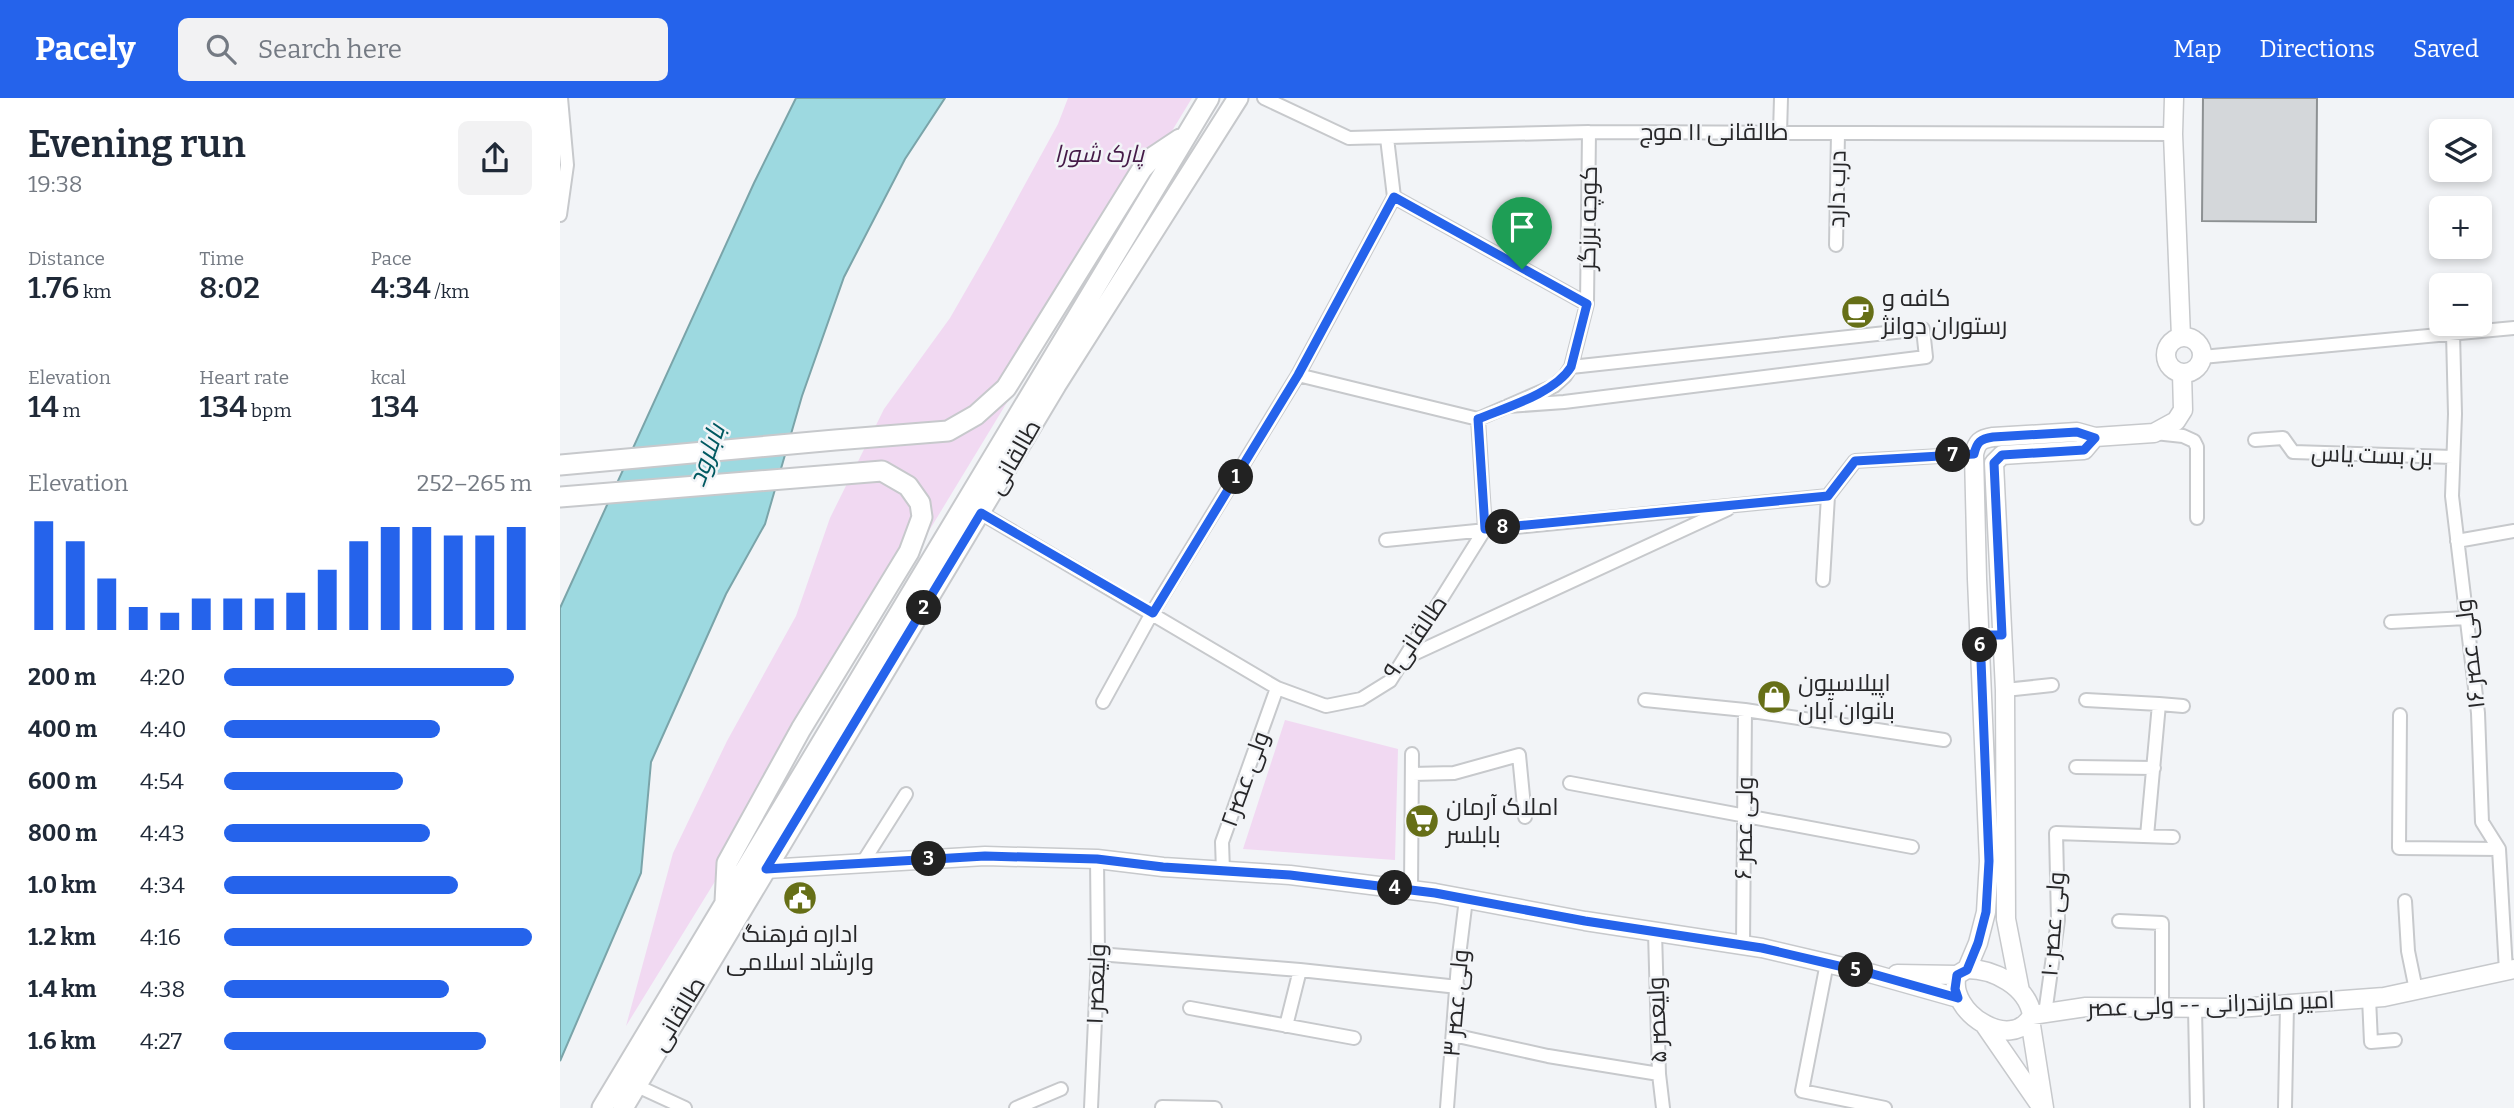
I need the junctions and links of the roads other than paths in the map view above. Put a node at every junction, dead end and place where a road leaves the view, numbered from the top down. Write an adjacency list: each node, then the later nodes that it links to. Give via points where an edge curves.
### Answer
1 (561, 98): 14 (street, via 567,165)
2 (1209, 98): 11 (main road, طالقانی)
3 (1238, 98): 37 (main road, طالقانی)
4 (1264, 98): 12 (street, طالقانی ۱۱ موج, via 1349,138)
5 (1781, 98): 8 (street)
6 (2174, 98): 10 (street)
7 (1589, 132): 8 (street, طالقانی ۱۱ موج); 12 (street, طالقانی ۱۱ موج); 16 (street, کوچه برزگر)
8 (1780, 133): 9 (street, طالقانی ۱۱ موج)
9 (1838, 133): 10 (street, طالقانی ۱۱ موج); 15 (street, درب دارد)
10 (2173, 134): 21 (street)
11 (1186, 135): 33 (main road, via 1147,163 1006,388 948,431); 75 (main road, طالقانی, via 969,494)
12 (1387, 138): 13 (street)
13 (1394, 197): 16 (street); 25 (street)
14 (560, 215)
15 (1836, 245)
16 (1587, 304): 23 (street, کوچه برزگر)
17 (2514, 328): 18 (street)
18 (2492, 330)
19 (2429, 335): 22 (street)
20 (2453, 336): 32 (street, ولی عصر ۱۶)
21 (2181, 337): 22 (street, via 2198,344); 24 (street, via 2171,342 2166,353 2168,364)
22 (2202, 357): 24 (street, via 2193,371)
23 (1571, 367): 26 (street, via 1554,386); 26 (street, via 1923,329 1926,357)
24 (2182, 373): 28 (street, via 2183,410 2176,421)
25 (1298, 375): 27 (street); 44 (street)
26 (1508, 406): 27 (street)
27 (1478, 419): 39 (street)
28 (2154, 433): 29 (street); 38 (street, via 2194,441)
29 (2095, 438): 31 (street, via 2077,432 1982,439); 48 (street, via 2084,450 2002,455 1994,463)
30 (2255, 440): 32 (street, بن بست یاس, via 2283,439 2293,452)
31 (1974, 454): 34 (street, via 1855,461); 47 (street)
32 (2453, 457): 42 (street, ولی عصر ۱۶)
33 (560, 465)
34 (1828, 496): 36 (street); 43 (street)
35 (560, 497): 80 (main road, via 882,471 908,486 920,503 922,517 909,552 801,729 727,863)
36 (1738, 505): 39 (street); 49 (street)
37 (981, 513): 44 (street, طالقانی۹); 75 (main road, طالقانی)
38 (2197, 518)
39 (1485, 529): 41 (street); 49 (street, طالقانی۹)
40 (2514, 531): 42 (street)
41 (1386, 540)
42 (2457, 541): 45 (street, ولی عصر ۱۶)
43 (1823, 580)
44 (1153, 613): 51 (street, طالقانی۹); 55 (street)
45 (2466, 618): 46 (street); 72 (street, ولی عصر ۱۶, via 2477,713 2482,822)
46 (2391, 622)
47 (1980, 635): 48 (street); 88 (street, via 1989,861 1986,912 1978,943)
48 (2002, 635): 52 (street)
49 (1404, 658): 51 (street, طالقانی۹, via 1390,681 1361,699 1326,706)
50 (2052, 685): 52 (street)
51 (1277, 688): 76 (street, ولی عصر۲, via 1222,842)
52 (2005, 690): 92 (street, via 2006,919)
53 (2086, 699): 56 (street)
54 (1645, 700): 58 (street)
55 (1102, 702)
56 (2159, 705): 57 (street); 63 (street)
57 (2183, 706)
58 (1745, 710): 60 (street); 67 (street, ولی عصر ۶)
59 (2400, 715): 72 (street, via 2399,848)
60 (1944, 740)
61 (1412, 754): 64 (street)
62 (2076, 767): 63 (street)
63 (2154, 768): 69 (street)
64 (1412, 774): 68 (street, via 1454,773 1518,755); 77 (street)
65 (1570, 783): 67 (street)
66 (906, 794): 74 (street)
67 (1744, 816): 71 (street); 83 (street, ولی عصر ۶)
68 (1525, 817)
69 (2147, 836): 70 (street); 99 (street, ولی عصر ۱۰, via 2056,833 2058,920)
70 (2173, 837)
71 (1912, 847)
72 (2499, 849): 86 (street, ولی عصر ۱۶)
73 (1097, 859): 74 (street, via 985,856); 76 (street); 84 (street, ولیعصر ۱)
74 (863, 862): 75 (street)
75 (760, 864): 80 (main road, طالقانی); 106 (main road, طالقانی)
76 (1223, 871): 77 (street)
77 (1411, 890): 78 (street)
78 (1466, 899): 82 (street); 90 (street, ولی عصر ۳)
79 (2405, 901): 91 (street)
80 (725, 904): 109 (main road, طالقانی)
81 (2119, 921): 97 (street, via 2168,923)
82 (1655, 932): 83 (street); 105 (street, ولیعصر ۵)
83 (1743, 945): 85 (street)
84 (1098, 954): 87 (street); 113 (street, ولیعصر ۱)
85 (1827, 963): 89 (street); 117 (street, via 1802,1091)
86 (2510, 970): 91 (street, امیر مازندرانی -- ولی عصر)
87 (1300, 971): 90 (street); 101 (street)
88 (1962, 972): 89 (street); 92 (street, via 1986,971); 93 (street, via 1955,989)
89 (1873, 974): 93 (street)
90 (1458, 987): 102 (street, ولی عصر ۳)
91 (2416, 990): 94 (street, امیر مازندرانی -- ولی عصر)
92 (2020, 991): 99 (street)
93 (1958, 998): 100 (street)
94 (2369, 998): 95 (street, امیر مازندرانی -- ولی عصر); 104 (street, via 2371,1042)
95 (2287, 1004): 98 (street, امیر مازندرانی -- ولی عصر); 120 (street)
96 (1190, 1008): 101 (street)
97 (2162, 1008): 98 (street, امیر مازندرانی -- ولی عصر); 99 (street, امیر مازندرانی -- ولی عصر, via 2086,1007)
98 (2195, 1008): 119 (street)
99 (2035, 1016): 100 (street, امیر مازندرانی -- ولی عصر, via 2013,1032); 118 (street)
100 (1982, 1021): 118 (street)
101 (1286, 1026): 103 (street)
102 (1453, 1035): 105 (street); 115 (street, ولی عصر ۳)
103 (1354, 1038)
104 (2395, 1040)
105 (1659, 1074): 116 (street, ولیعصر ۵)
106 (635, 1085): 110 (main road, طالقانی); 111 (street)
107 (1061, 1089): 112 (street)
108 (1162, 1107): 114 (street)
109 (602, 1108)
110 (623, 1108)
111 (685, 1108)
112 (1016, 1108)
113 (1091, 1108)
114 (1215, 1108)
115 (1447, 1108)
116 (1663, 1108)
117 (1885, 1108)
118 (2043, 1108)
119 (2197, 1108)
120 (2285, 1108)

